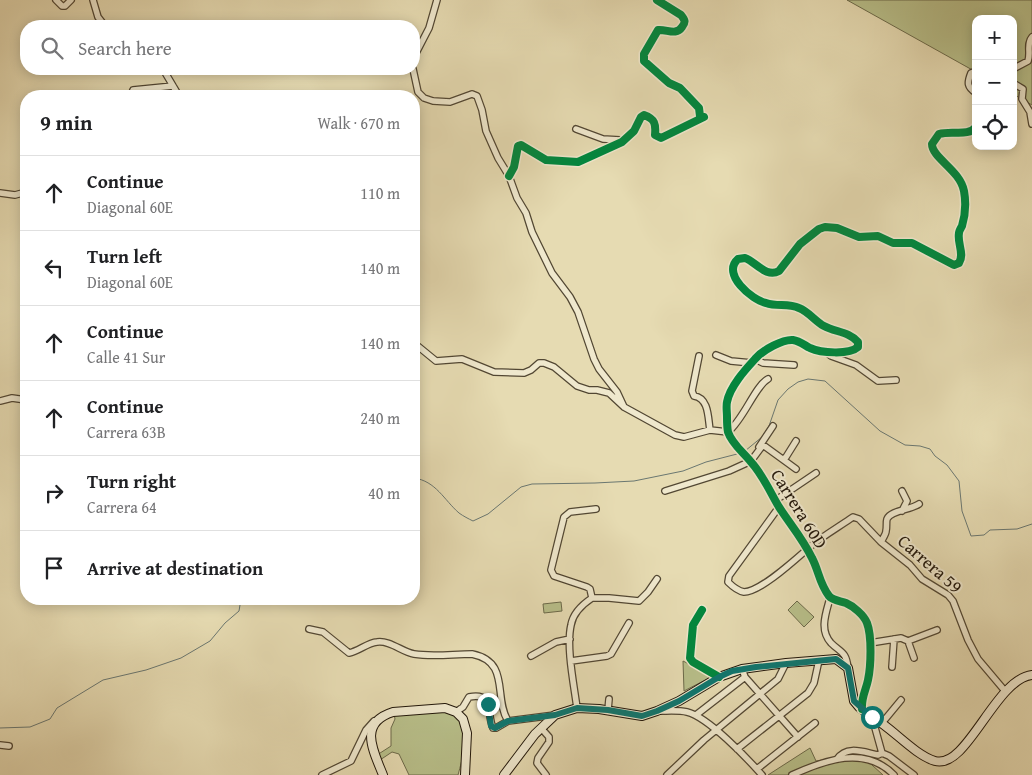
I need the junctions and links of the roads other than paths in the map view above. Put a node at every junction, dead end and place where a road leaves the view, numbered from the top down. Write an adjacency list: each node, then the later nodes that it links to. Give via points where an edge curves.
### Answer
1 (56, 0): 2 (street, via 65,6)
2 (71, 0)
3 (93, 0): 6 (street)
4 (437, 0): 8 (street)
5 (657, 0): 23 (street, via 681,15 685,23 677,32 658,30 644,54 644,61 669,83 680,88 704,117 661,138 655,135 655,122 644,115)
6 (100, 20)
7 (1032, 37): 9 (street, via 1028,42 1028,61)
8 (420, 45)
9 (1017, 67)
10 (972, 73): 18 (street, via 968,82)
11 (167, 75): 14 (street)
12 (414, 75): 17 (street)
13 (1017, 85): 20 (street, via 1023,88 1022,99 1030,112)
14 (173, 86): 15 (street); 16 (street)
15 (132, 90)
16 (175, 90)
17 (418, 90)
18 (972, 90)
19 (420, 96): 24 (street, via 450,102 472,94 477,96 486,131)
20 (1032, 124)
21 (576, 129): 23 (street)
22 (972, 132): 28 (street, via 939,134 932,144 934,152 957,175 964,192 959,233 962,259 959,263 954,265 912,243 896,244 878,236 859,237 829,227 818,228 775,273 768,273 745,258 734,262 737,281 758,300 798,307 824,326 858,342 858,347 852,351)
23 (622, 142): 24 (street, via 573,163 546,160 520,145)
24 (509, 176): 37 (street, via 546,261 578,312 597,364)
25 (0, 193): 26 (street)
26 (20, 194)
27 (420, 348): 37 (street, via 436,361 462,359 494,372 524,373 544,363 577,386 609,393)
28 (824, 351): 31 (street, via 795,340 786,341 770,348); 34 (street, via 856,365 878,381)
29 (716, 355): 31 (street, via 730,361)
30 (699, 356): 39 (street, via 692,391 706,404)
31 (754, 361): 32 (street); 40 (street, via 728,396)
32 (794, 365)
33 (768, 380): 40 (street)
34 (896, 380)
35 (20, 399): 36 (street)
36 (0, 401)
37 (624, 408): 39 (street, via 675,435 684,437)
38 (773, 426): 43 (street)
39 (710, 430): 40 (street)
40 (728, 432): 43 (street, Carrera 60D)
41 (796, 441): 42 (street)
42 (783, 459): 43 (street, via 764,445); 44 (street)
43 (750, 460): 46 (street, via 729,471); 48 (street, Carrera 60D)
44 (796, 469)
45 (816, 473): 48 (street)
46 (665, 491)
47 (902, 491): 52 (street, via 907,501)
48 (776, 500): 50 (street, Carrera 60D)
49 (919, 504): 52 (street)
50 (779, 507): 54 (street, Carrera 60D); 54 (street, via 728,582 743,592 755,589)
51 (596, 509): 56 (street, via 570,512 564,517 551,570 554,576 587,586)
52 (902, 511): 53 (street, via 889,515)
53 (881, 542): 54 (street, Carrera 59, via 856,518); 78 (street, Carrera 59, via 922,579 953,601 978,659)
54 (807, 550): 57 (street, Carrera 60D, via 820,583)
55 (657, 579): 56 (street, via 639,601)
56 (592, 598): 62 (street, via 575,614 570,625)
57 (830, 598): 65 (street, via 848,604 865,618); 66 (street, via 824,626 828,639)
58 (702, 610): 77 (street, via 693,625 690,658)
59 (629, 623): 71 (street, via 611,654)
60 (309, 629): 92 (street, via 322,632 349,653 379,641 413,654 481,656 494,666)
61 (937, 630): 64 (street)
62 (570, 639): 67 (street, via 556,642); 71 (street)
63 (894, 639): 64 (street); 65 (street); 73 (street)
64 (908, 641): 68 (street)
65 (870, 643): 83 (street, via 868,682 862,696)
66 (836, 646): 69 (street); 74 (street, via 845,654)
67 (531, 656)
68 (914, 658)
69 (836, 659): 70 (main road); 74 (main road)
70 (819, 660): 72 (main road); 89 (street, via 811,689)
71 (571, 661): 82 (street)
72 (786, 663): 75 (main road); 79 (street, via 778,679)
73 (892, 667)
74 (848, 668): 83 (main road, via 854,701)
75 (743, 673): 77 (main road); 79 (street); 88 (street)
76 (1032, 675): 78 (main road, via 1018,680)
77 (719, 677): 85 (main road)
78 (1005, 691): 94 (main road, via 971,737 948,760 940,762 926,757)
79 (760, 694): 89 (street); 96 (street)
80 (608, 698): 84 (street)
81 (901, 700): 94 (street)
82 (577, 708): 84 (main road); 87 (main road)
83 (862, 709): 90 (main road)
84 (608, 710): 85 (main road, via 642,716)
85 (657, 711): 88 (street, via 685,711)
86 (456, 712): 91 (main road, via 440,708 393,712); 92 (street, via 469,697 478,696 483,697 490,708 493,728); 107 (main road, via 463,719 466,733)
87 (555, 715): 92 (street); 95 (main road)
88 (696, 715): 96 (street)
89 (780, 716): 97 (street); 100 (street)
90 (872, 717): 94 (main road); 101 (street)
91 (379, 718): 105 (street, via 366,730 351,761); 106 (main road, via 372,727 371,741)
92 (508, 721)
93 (815, 723): 97 (street)
94 (882, 723)
95 (541, 728): 108 (main road); 109 (street, via 549,742 537,763)
96 (716, 731): 100 (street); 110 (street)
97 (798, 737): 103 (street)
98 (0, 745): 99 (street)
99 (9, 746)
100 (737, 749): 103 (street)
101 (882, 753): 102 (street, via 848,750); 114 (street)
102 (837, 759): 104 (street); 113 (street, via 863,758 882,764)
103 (757, 769): 111 (street)
104 (799, 774): 112 (street)
105 (322, 775)
106 (383, 775)
107 (465, 775)
108 (504, 775)
109 (546, 775)
110 (668, 775)
111 (762, 775)
112 (792, 775)
113 (894, 775)
114 (914, 775)

